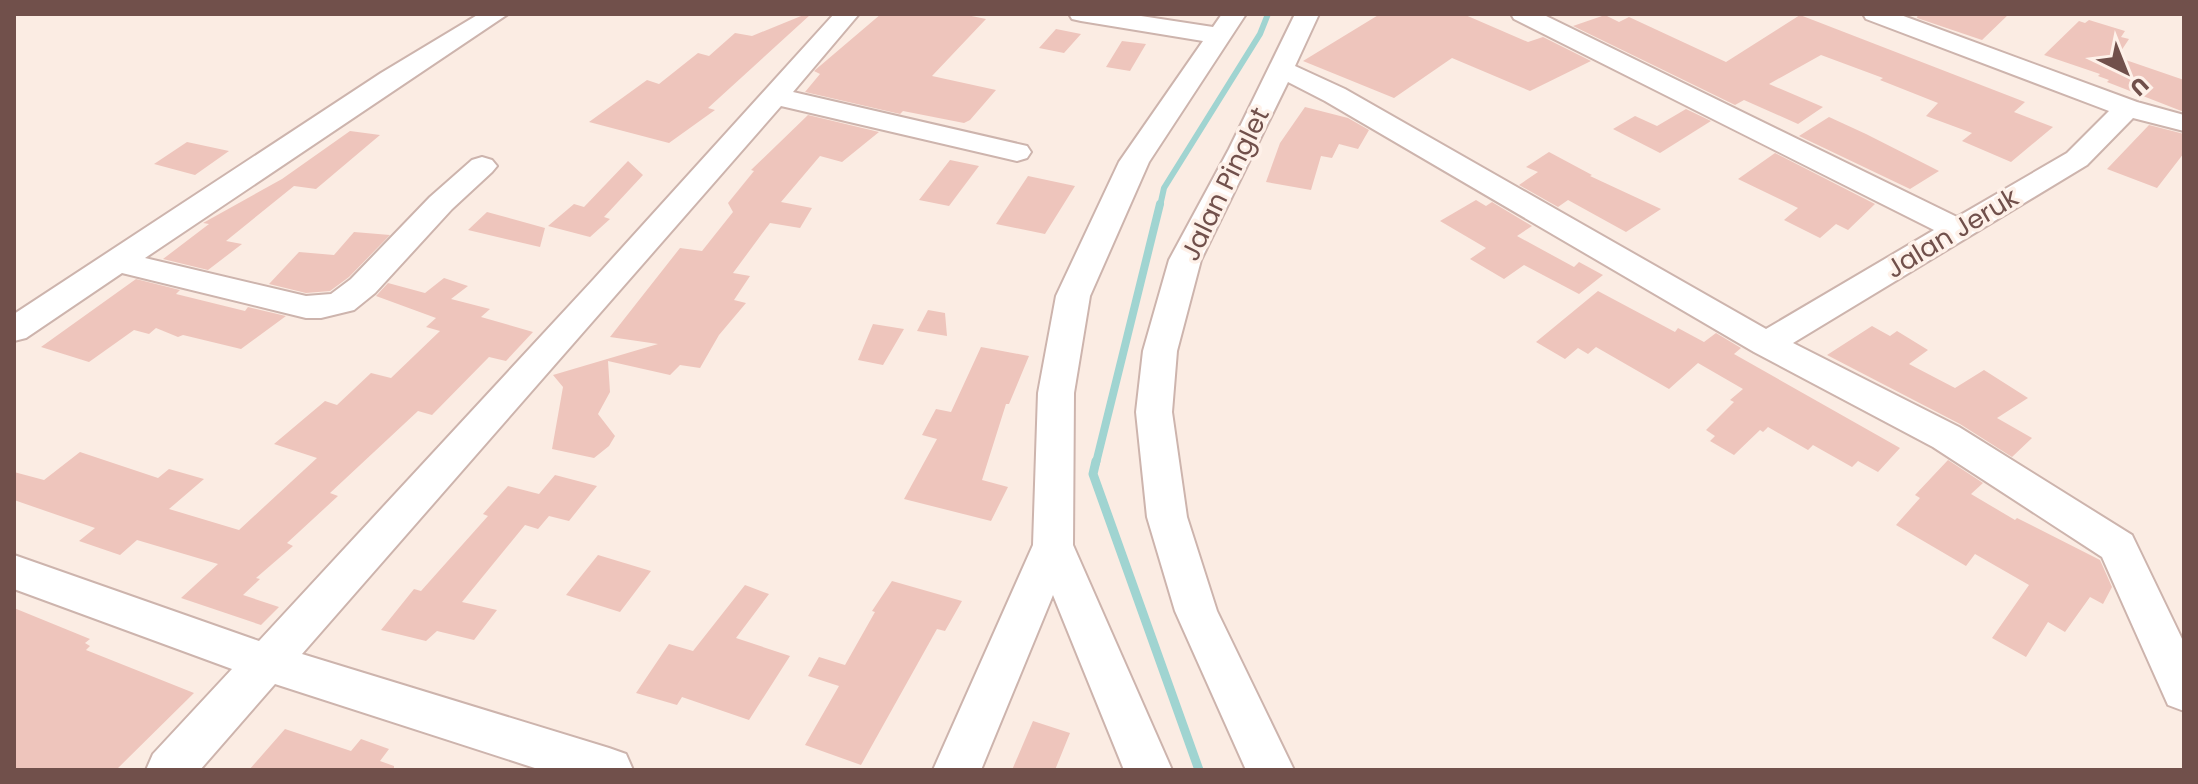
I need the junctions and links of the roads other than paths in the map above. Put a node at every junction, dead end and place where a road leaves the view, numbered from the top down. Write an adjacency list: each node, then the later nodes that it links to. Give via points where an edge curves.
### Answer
1 (496, 14): 15 (street)
2 (847, 14): 9 (street)
3 (1081, 14): 7 (street)
4 (1307, 14): 8 (street, Jalan Pinglet)
5 (1523, 14): 14 (street)
6 (1875, 14): 10 (street)
7 (1227, 25): 18 (street, via 1134,162 1073,296 1056,393)
8 (1281, 69): 17 (street, via 1335,95); 26 (street, Jalan Pinglet, via 1185,260 1160,351 1154,412 1167,517 1196,611)
9 (775, 96): 12 (street); 20 (street)
10 (2127, 108): 11 (street); 14 (street, Jalan Jeruk, via 2077,159)
11 (2184, 123)
12 (1017, 152)
13 (482, 166): 15 (street, via 363,286 331,306 277,302)
14 (1956, 229): 17 (street, Jalan Jeruk)
15 (116, 261): 16 (street)
16 (14, 330)
17 (1766, 344): 21 (street, via 1946,437 2118,546)
18 (1053, 545): 24 (street); 25 (street)
19 (14, 572): 20 (street)
20 (265, 662): 22 (street); 23 (street)
21 (2184, 691)
22 (170, 770)
23 (609, 770)
24 (957, 770)
25 (1148, 770)
26 (1270, 770)

